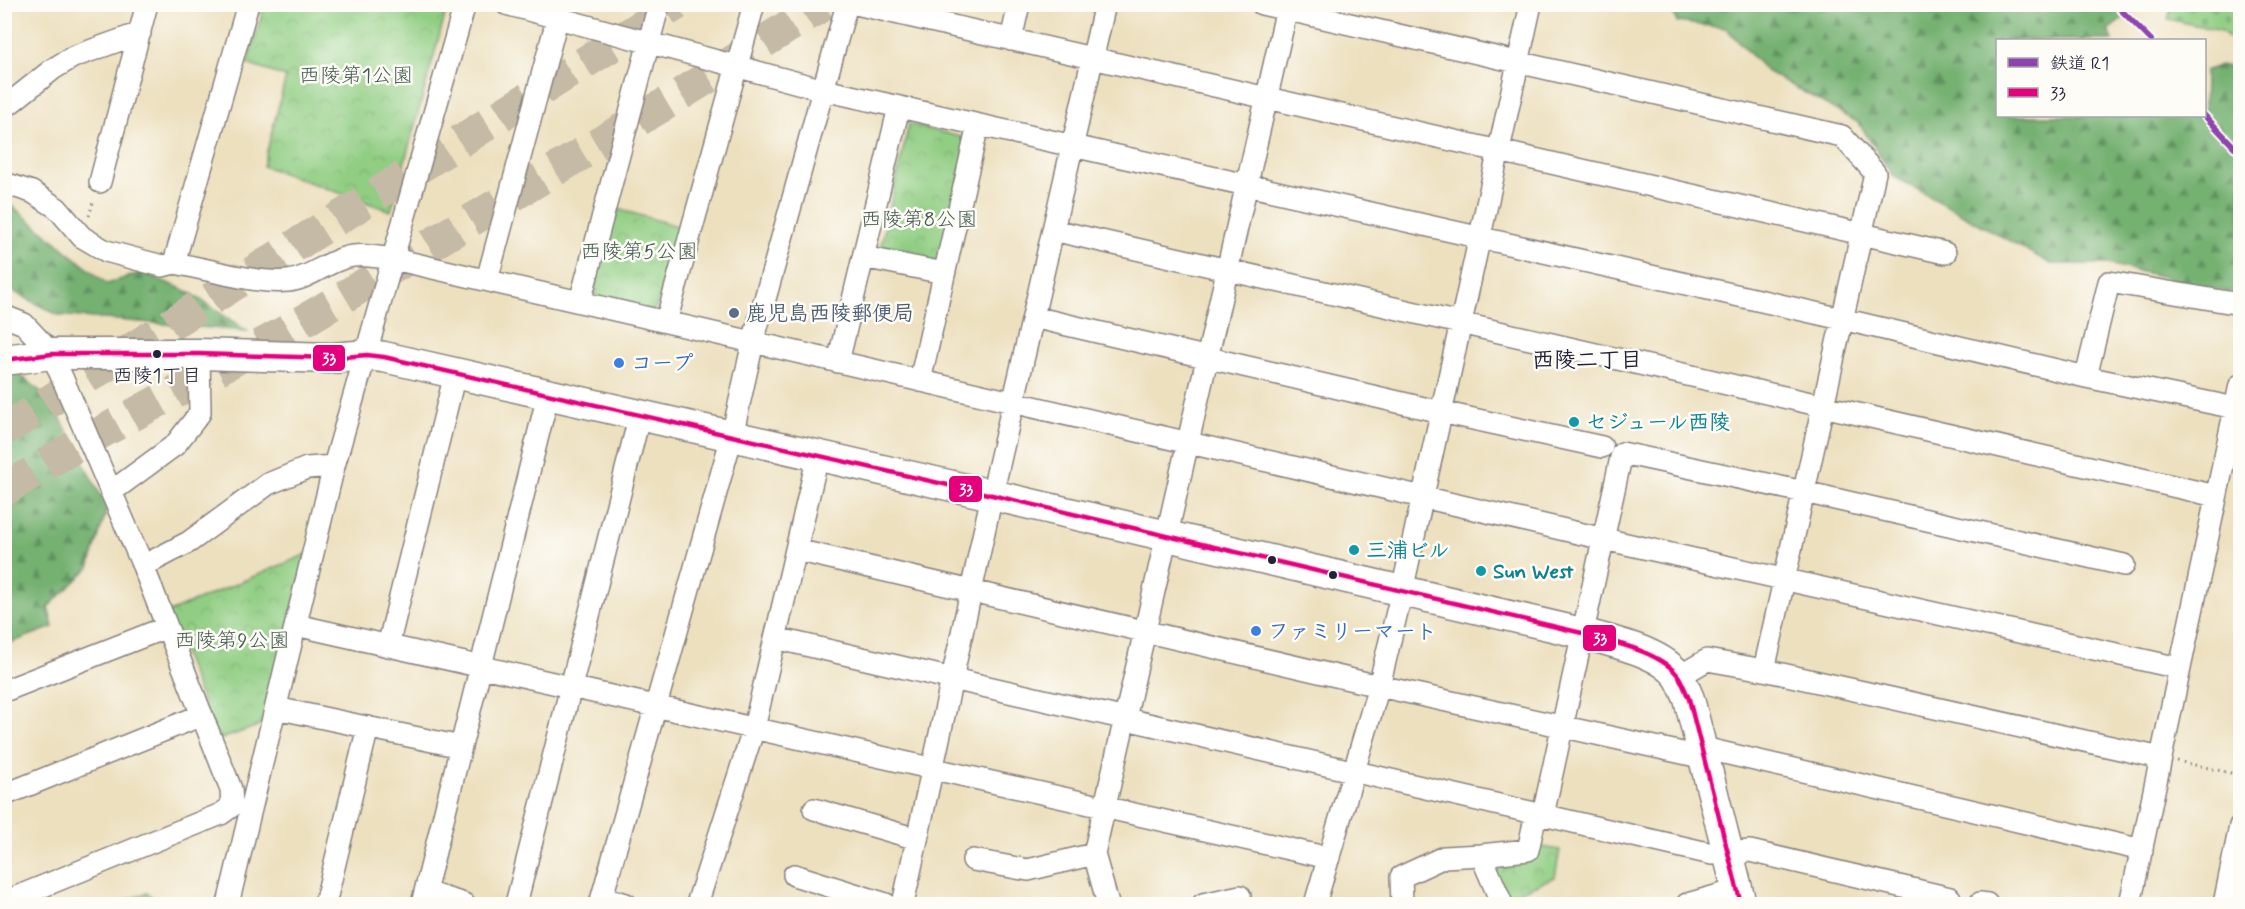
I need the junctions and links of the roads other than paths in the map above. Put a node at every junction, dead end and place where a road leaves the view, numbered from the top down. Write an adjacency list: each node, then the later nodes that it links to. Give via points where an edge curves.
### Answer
1 (147, 4): 16 (street)
2 (248, 4): 38 (street)
3 (465, 4): 37 (street)
4 (506, 4): 14 (street)
5 (659, 4): 18 (street)
6 (754, 4): 21 (street)
7 (847, 4): 22 (street)
8 (856, 4): 15 (street)
9 (1019, 4): 17 (street)
10 (1105, 4): 19 (street)
11 (1262, 4): 13 (street)
12 (1531, 4): 20 (street)
13 (1288, 7): 20 (street); 23 (street)
14 (560, 11): 18 (street); 41 (street)
15 (934, 13): 17 (street)
16 (140, 33): 25 (street, via 73,57); 29 (street)
17 (1011, 40): 19 (street)
18 (649, 43): 21 (street); 42 (street)
19 (1093, 58): 23 (street); 27 (street)
20 (1518, 62): 28 (street); 33 (street, via 1842,136 1875,173)
21 (736, 66): 22 (street); 47 (street)
22 (824, 90): 24 (street); 49 (street)
23 (1267, 98): 28 (street); 31 (street)
24 (899, 107): 26 (street); 36 (street)
25 (4, 108)
26 (978, 125): 27 (street); 40 (street)
27 (1073, 146): 31 (street); 32 (street)
28 (1499, 150): 33 (street); 34 (street)
29 (99, 182)
30 (4, 183): 38 (street, via 32,192 57,208 82,237 106,251 162,266)
31 (1247, 186): 34 (street); 39 (street)
32 (1053, 230): 39 (street); 45 (street)
33 (1862, 234): 35 (street); 46 (street)
34 (1480, 238): 46 (street); 48 (street)
35 (1945, 253)
36 (863, 257): 40 (street); 55 (street)
37 (394, 259): 38 (street, via 361,255 344,258 290,281); 41 (street); 52 (street)
38 (174, 263)
39 (1228, 270): 48 (street); 53 (street)
40 (944, 273): 58 (street)
41 (487, 280): 42 (street)
42 (580, 302): 47 (street)
43 (2241, 303): 57 (street, via 2109,282)
44 (4, 316): 50 (street, via 24,324)
45 (1033, 317): 53 (street); 61 (street)
46 (1842, 319): 57 (street); 62 (street)
47 (666, 322): 49 (street)
48 (1461, 323): 62 (street); 64 (street)
49 (753, 342): 55 (street); 66 (street)
50 (52, 354): 51 (street); 54 (street); 71 (street)
51 (199, 354): 52 (street, via 332,358); 71 (street, via 200,412 175,446)
52 (366, 355): 56 (street); 70 (street)
53 (1208, 357): 64 (street); 67 (street)
54 (4, 360)
55 (838, 362): 58 (street)
56 (456, 374): 60 (street); 89 (street)
57 (2086, 377): 63 (street)
58 (920, 381): 61 (street)
59 (2241, 385): 63 (street)
60 (548, 395): 65 (street); 90 (street)
61 (1014, 402): 67 (street); 73 (street)
62 (1823, 406): 72 (street); 74 (street)
63 (2238, 408): 74 (street)
64 (1441, 412): 68 (street); 75 (street)
65 (638, 415): 66 (street); 96 (street)
66 (732, 436): 69 (street); 98 (street)
67 (1189, 443): 75 (street); 76 (street)
68 (1602, 447)
69 (818, 456): 73 (street); 78 (street)
70 (334, 466): 80 (street, via 307,468 268,484 189,542); 84 (street)
71 (111, 492): 80 (street)
72 (1804, 492): 77 (street, via 1622,453); 79 (street); 81 (street)
73 (993, 495): 76 (street); 82 (street)
74 (2216, 496): 91 (street)
75 (1423, 497): 77 (street); 83 (street)
76 (1167, 536): 83 (street); 86 (street)
77 (1604, 539): 81 (street); 87 (street)
78 (796, 550): 82 (street); 88 (street)
79 (2124, 565)
80 (143, 567): 85 (street)
81 (1783, 580): 91 (street); 92 (street)
82 (971, 591): 86 (street); 94 (street)
83 (1402, 591): 87 (street); 95 (street)
84 (296, 625): 89 (street); 99 (street)
85 (167, 627): 97 (street); 100 (street)
86 (1146, 631): 95 (street); 101 (street)
87 (1582, 633): 93 (street, via 1654,658 1667,664); 103 (street)
88 (776, 638): 94 (street); 104 (street)
89 (388, 646): 90 (street)
90 (481, 667): 96 (street); 105 (street)
91 (2179, 668): 107 (street)
92 (1764, 670): 93 (street, via 1707,660); 107 (street)
93 (1678, 677): 106 (street, via 1689,699)
94 (952, 678): 101 (street); 108 (street)
95 (1379, 686): 103 (street); 109 (street)
96 (572, 687): 98 (street); 132 (street)
97 (4, 691)
98 (656, 706): 104 (street); 127 (street)
99 (276, 708): 102 (street); 129 (street)
100 (202, 715): 110 (street); 128 (street, via 231,789 232,806 221,814)
101 (1126, 718): 109 (street); 111 (street)
102 (368, 727): 105 (street); 130 (street)
103 (1562, 727): 106 (street); 113 (street)
104 (754, 728): 108 (street); 134 (street)
105 (461, 747): 125 (street)
106 (1704, 753): 116 (street); 117 (street)
107 (2161, 758): 116 (street)
108 (933, 768): 111 (street); 115 (street)
109 (1355, 772): 113 (street); 120 (street)
110 (4, 795)
111 (1106, 807): 118 (street); 120 (street)
112 (814, 809): 115 (street)
113 (1543, 815): 117 (street, via 1712,854); 119 (street, via 1534,823 1528,850)
114 (2241, 826): 144 (street)
115 (917, 839): 136 (street)
116 (2142, 849): 143 (street)
117 (1728, 853): 124 (street); 126 (street, via 1750,851)
118 (1094, 854): 121 (street, via 1028,870); 137 (street)
119 (1481, 855): 140 (street, via 1443,857 1401,877); 141 (street)
120 (1329, 858): 139 (street)
121 (973, 860)
122 (794, 875): 135 (street)
123 (1240, 896): 138 (street)
124 (1739, 897): 142 (street)
125 (424, 898): 131 (street)
126 (1950, 898)
127 (602, 901): 133 (street)
128 (4, 902)
129 (228, 904)
130 (325, 904)
131 (464, 904)
132 (516, 904)
133 (626, 904)
134 (697, 904)
135 (886, 904)
136 (903, 904)
137 (1108, 904)
138 (1203, 904)
139 (1316, 904)
140 (1402, 904)
141 (1502, 904)
142 (1687, 904)
143 (2130, 904)
144 (2224, 904)

